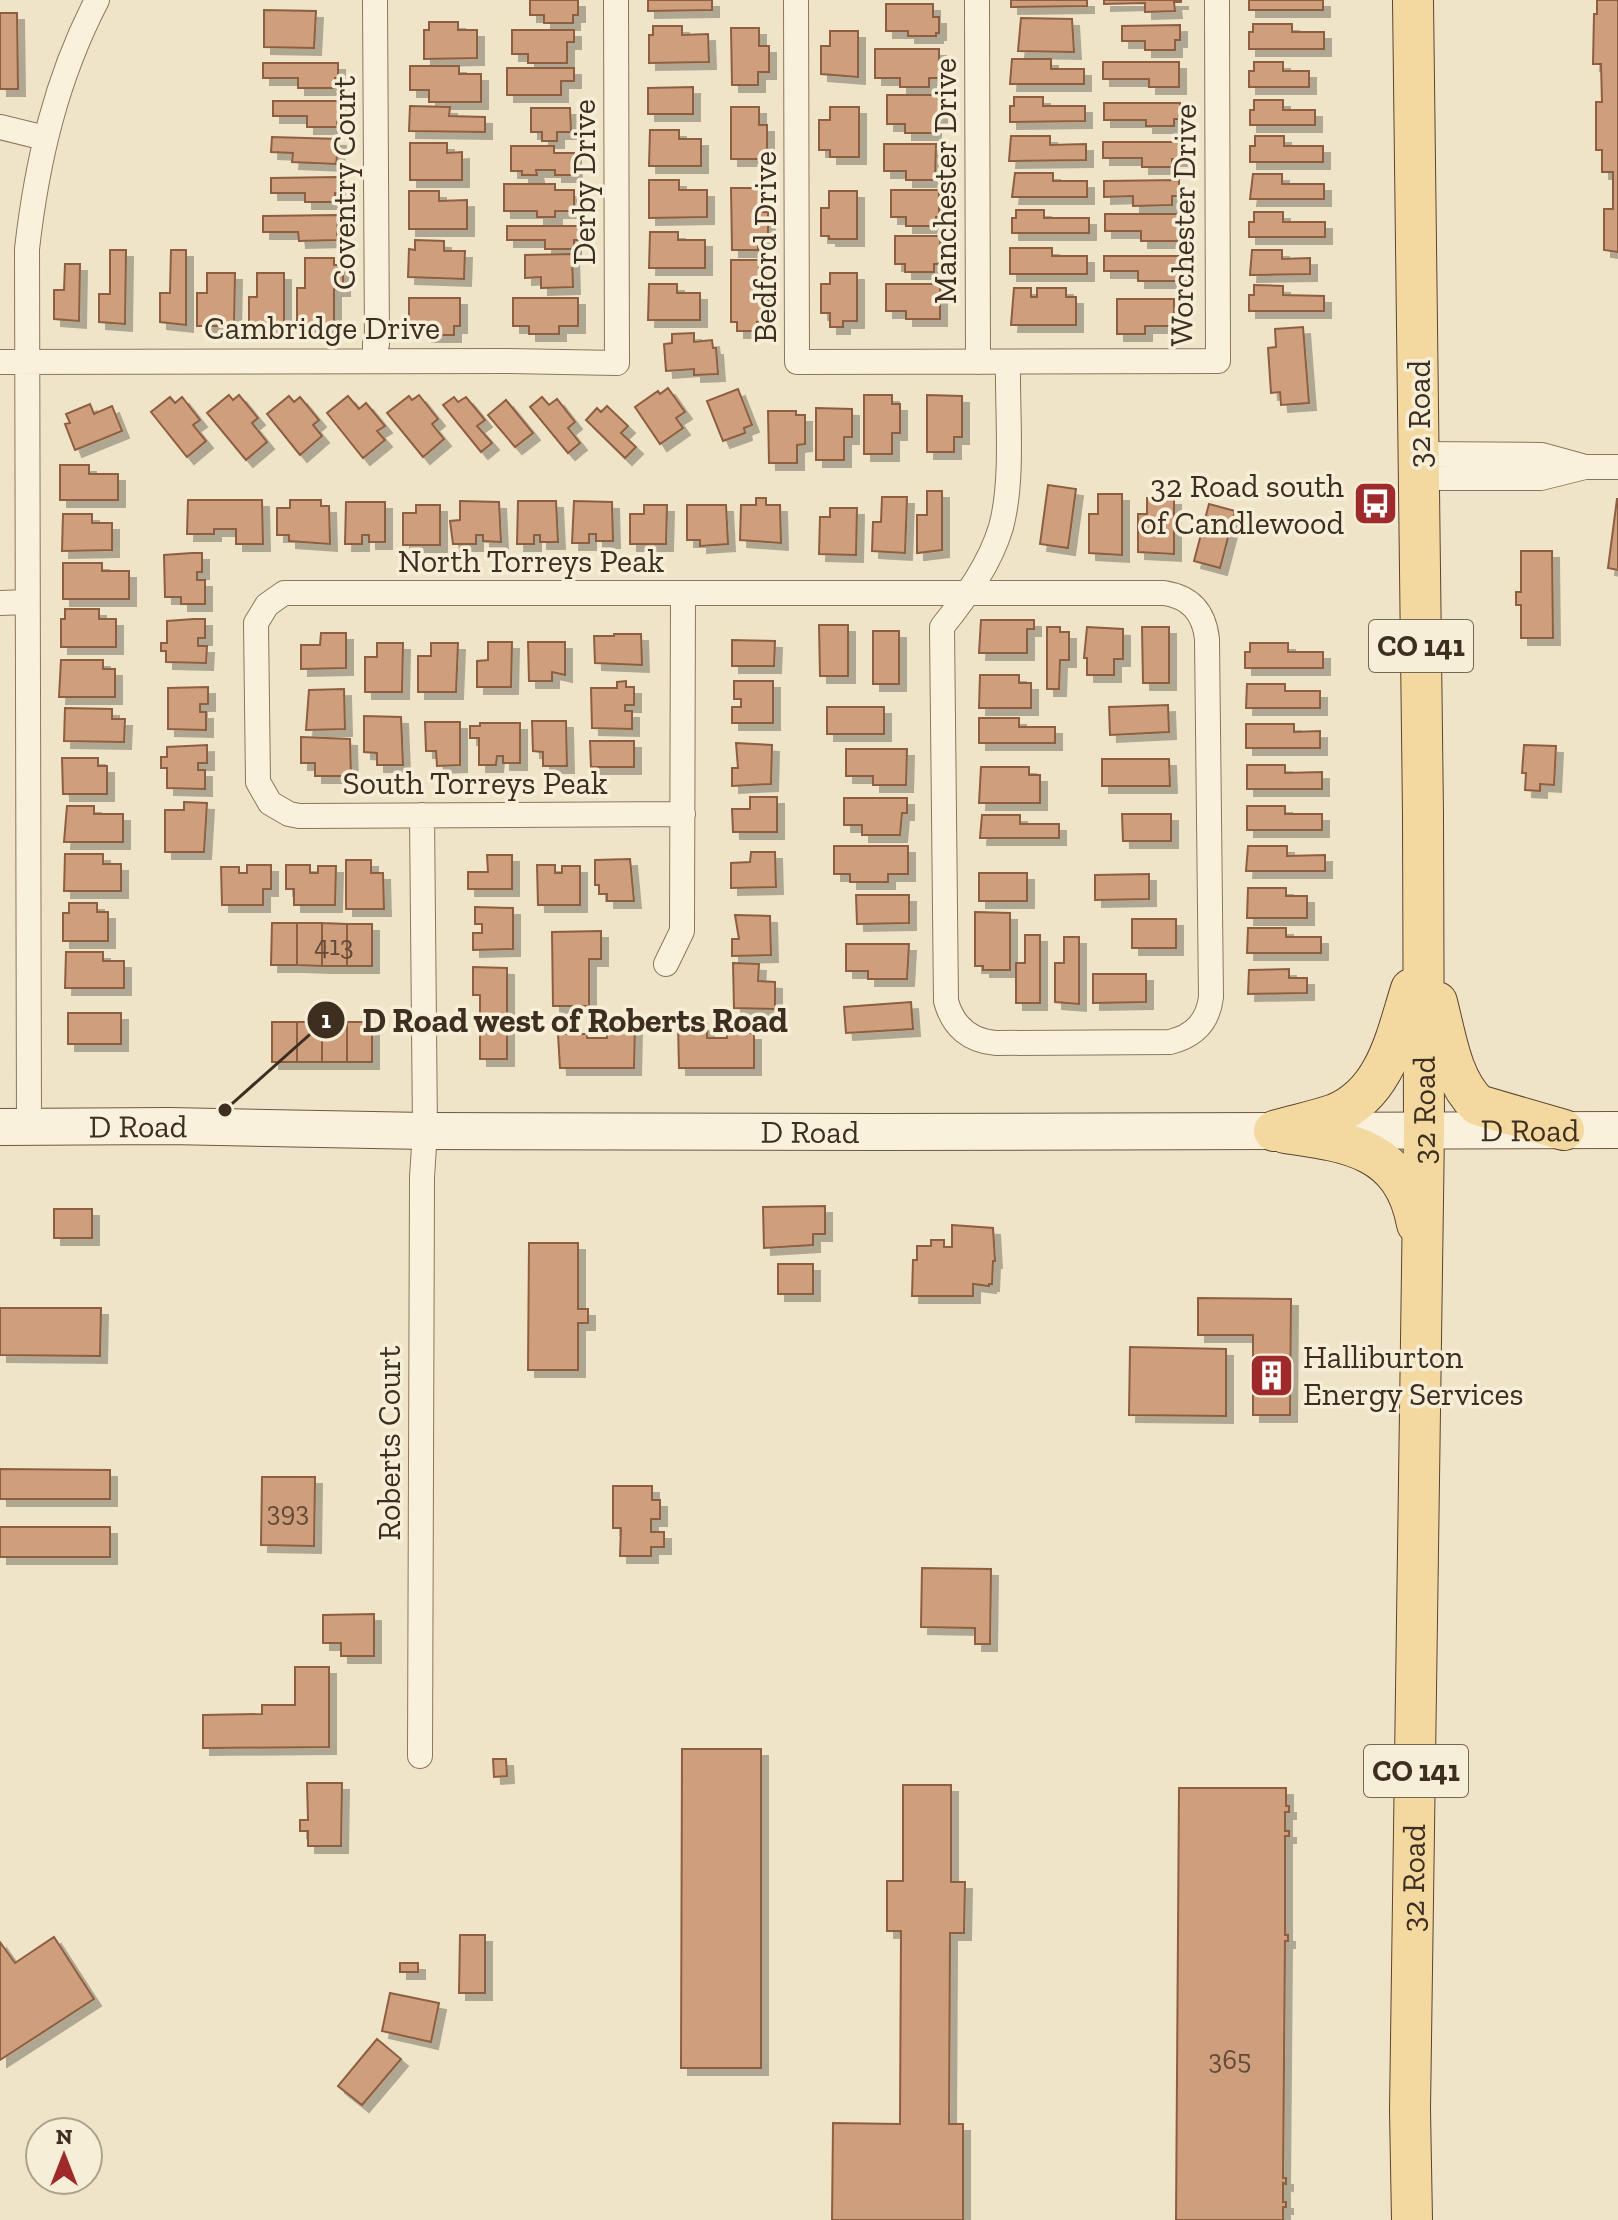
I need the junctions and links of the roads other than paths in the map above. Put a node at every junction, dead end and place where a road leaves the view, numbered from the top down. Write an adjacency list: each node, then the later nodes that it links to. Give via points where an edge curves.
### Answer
1 (97, 0): 9 (street, via 71,55)
2 (375, 0): 10 (street, Coventry Court)
3 (616, 0): 15 (street, Derby Drive)
4 (796, 0): 13 (street, Bedford Drive, via 797,362)
5 (977, 0): 13 (street, Manchester Drive)
6 (1217, 0): 14 (street, Worchester Drive, via 1218,361)
7 (1413, 0): 16 (main road, 32 Road / CO 141)
8 (0, 127): 9 (street)
9 (45, 138): 12 (street, via 27,249)
10 (375, 361): 12 (street, Cambridge Drive); 15 (street, Cambridge Drive)
11 (0, 362): 12 (street, Cambridge Drive)
12 (27, 362): 20 (street)
13 (978, 362): 14 (street, Worchester Drive)
14 (1008, 362): 19 (street, via 1006,504 995,542)
15 (617, 363)
16 (1418, 466): 17 (street, via 1542,455 1585,467); 25 (main road, 32 Road / CO 141)
17 (1618, 467)
18 (683, 593): 19 (street, North Torreys Peak); 22 (street, North Torreys Peak, via 284,593 267,605 256,623 257,773 260,790); 23 (street)
19 (969, 593): 19 (street, North Torreys Peak, via 942,627 949,1012 963,1031 984,1042 1181,1039 1206,1018 1211,997 1204,621 1193,605 1164,593)
20 (27, 602): 21 (street); 27 (street)
21 (0, 603)
22 (270, 803): 24 (street, South Torreys Peak, via 299,816)
23 (683, 814): 24 (street, South Torreys Peak); 26 (street, via 682,931)
24 (422, 815): 31 (street, Roberts Court)
25 (1423, 952): 28 (main road, 32 Road / CO 141); 29 (main road, via 1454,1066 1468,1095 1478,1105); 32 (main road, via 1388,1060 1363,1097 1334,1114)
26 (666, 964)
27 (14, 1128): 31 (street, D Road)
28 (1424, 1130): 29 (street, D Road); 32 (street, D Road); 33 (main road, 32 Road / CO 141)
29 (1564, 1130): 30 (street, D Road)
30 (1618, 1130)
31 (425, 1131): 32 (street, D Road); 34 (street, Roberts Court)
32 (1274, 1131): 33 (main road, via 1354,1145 1381,1159 1406,1189)
33 (1423, 1257): 35 (main road, 32 Road / CO 141)
34 (420, 1756)
35 (1412, 2220)

